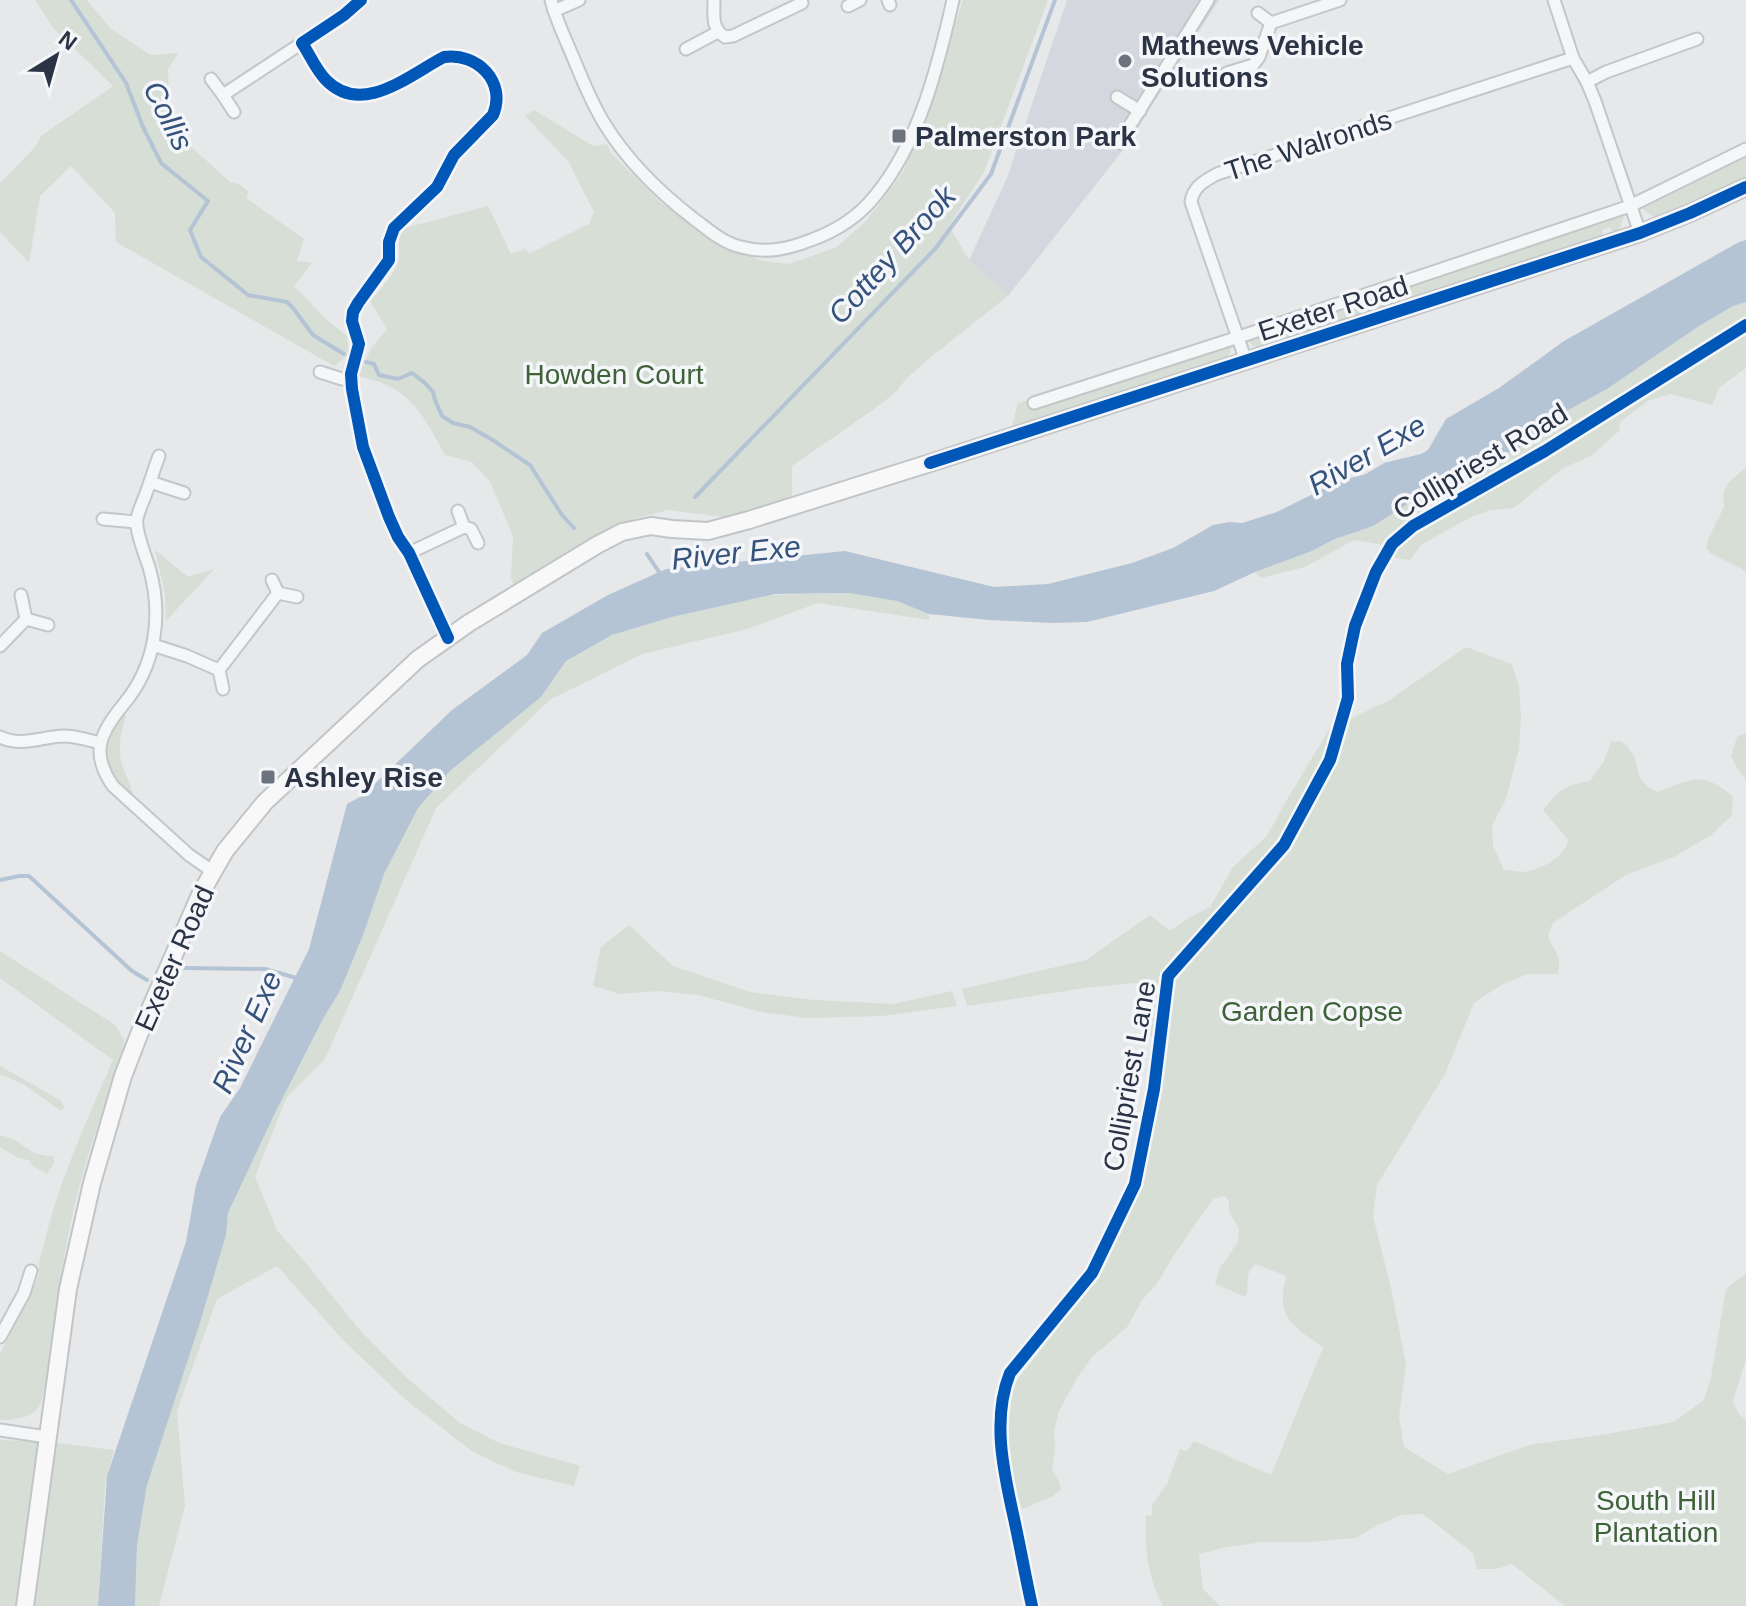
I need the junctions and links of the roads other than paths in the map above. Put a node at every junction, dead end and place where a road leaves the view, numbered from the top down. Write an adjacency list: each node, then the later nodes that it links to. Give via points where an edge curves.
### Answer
1 (361, 0): 16 (street)
2 (579, 0): 10 (street)
3 (714, 0): 14 (street)
4 (860, 0): 11 (street)
5 (953, 0): 10 (street, via 922,107 889,177 841,225 807,242 768,251 718,238 637,167 603,121)
6 (1208, 0): 24 (street)
7 (1340, 0): 13 (street)
8 (1554, 0): 18 (street)
9 (802, 3): 14 (street, via 733,36)
10 (553, 6)
11 (848, 6)
12 (1258, 13): 13 (street)
13 (1271, 23): 19 (street, via 1253,65)
14 (718, 32): 17 (street)
15 (1697, 39): 21 (street)
16 (302, 43): 22 (street); 35 (street, via 328,83 352,94 381,92 453,55 480,65 496,91 493,115 454,155 437,187 394,228 389,260 353,312 359,344)
17 (686, 49)
18 (1573, 58): 21 (street); 32 (street, The Walronds, via 1217,174 1199,185 1191,202)
19 (1227, 73)
20 (211, 79): 22 (street)
21 (1587, 82): 29 (street)
22 (223, 95): 25 (street)
23 (1117, 97): 24 (street)
24 (1140, 111): 26 (street)
25 (234, 112)
26 (1119, 143)
27 (1746, 149): 29 (street)
28 (1746, 187): 30 (main road, Exeter Road)
29 (1630, 206): 30 (street); 32 (street)
30 (1640, 233): 33 (main road, Exeter Road)
31 (1746, 325): 59 (street, Collipriest Road, via 1545,451 1413,526 1392,544 1355,626 1347,664 1348,698)
32 (1237, 337): 33 (street, The Walronds); 36 (street)
33 (1246, 361): 52 (main road, Exeter Road, via 708,531 635,528 609,538)
34 (320, 372): 35 (street)
35 (352, 379): 45 (street, via 363,447 389,517)
36 (1034, 403)
37 (159, 456): 38 (street)
38 (150, 482): 39 (street); 42 (street)
39 (184, 493)
40 (458, 511): 43 (street)
41 (103, 519): 42 (street)
42 (136, 522): 53 (street, via 155,597)
43 (464, 527): 44 (street); 45 (street)
44 (478, 543)
45 (409, 553): 52 (street)
46 (272, 580): 47 (street)
47 (278, 593): 49 (street); 55 (street)
48 (21, 595): 50 (street)
49 (297, 597)
50 (26, 619): 51 (street); 54 (street)
51 (48, 625)
52 (448, 638): 60 (main road, Exeter Road, via 418,659 265,802)
53 (153, 645): 55 (street); 58 (street, via 138,684)
54 (0, 646)
55 (219, 670): 56 (street)
56 (223, 689)
57 (0, 737): 58 (street, via 32,742 61,736)
58 (100, 743): 60 (street, via 100,763 113,786)
59 (1330, 760): 66 (street, Collipriest Lane, via 1284,845 1168,976 1135,1184 1092,1273 1010,1373 1003,1389 1003,1462)
60 (212, 871): 64 (main road, Exeter Road, via 140,1032 110,1117 68,1289)
61 (31, 1271): 62 (street)
62 (0, 1337)
63 (0, 1430): 64 (street)
64 (47, 1437): 65 (main road, Exeter Road)
65 (25, 1606)
66 (1032, 1606)

